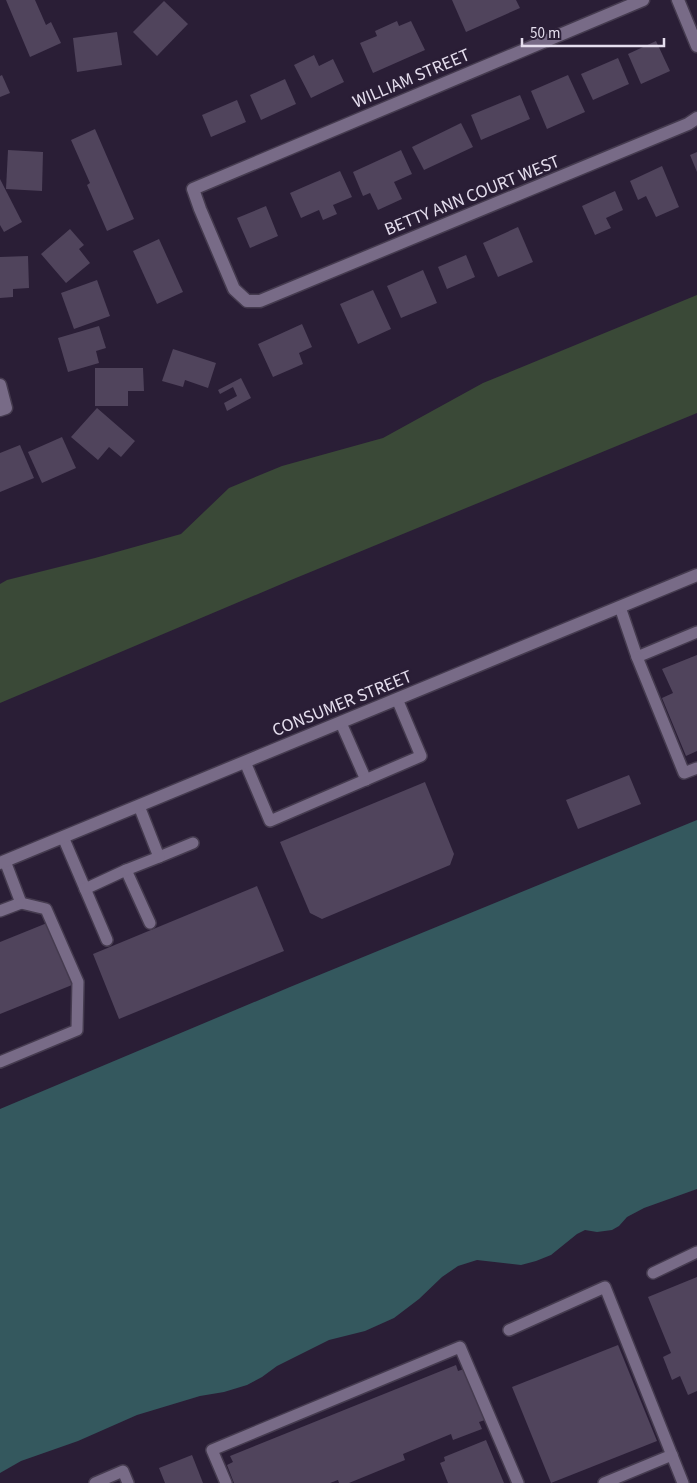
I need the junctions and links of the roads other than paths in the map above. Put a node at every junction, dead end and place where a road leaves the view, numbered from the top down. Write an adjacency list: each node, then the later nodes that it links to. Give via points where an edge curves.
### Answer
1 (643, 0): 5 (street, WILLIAM STREET, via 193,189 234,289 247,301)
2 (678, 0): 3 (street)
3 (697, 46)
4 (697, 118): 5 (street, BETTY ANN COURT WEST)
5 (260, 301)
6 (0, 385): 7 (street, via 6,408)
7 (0, 410)
8 (697, 575): 9 (street, CONSUMER STREET)
9 (620, 607): 11 (lane); 12 (street, CONSUMER STREET)
10 (697, 632): 11 (lane)
11 (637, 657): 15 (lane, via 684,773)
12 (397, 699): 13 (street, CONSUMER STREET); 16 (lane, via 421,756)
13 (341, 722): 14 (street, CONSUMER STREET); 16 (lane)
14 (246, 762): 16 (lane, via 270,821); 17 (street, CONSUMER STREET)
15 (697, 768)
16 (366, 780)
17 (139, 806): 18 (street, CONSUMER STREET); 20 (lane)
18 (63, 837): 21 (street, CONSUMER STREET); 23 (lane)
19 (193, 843): 20 (lane)
20 (159, 857): 22 (lane)
21 (3, 862): 24 (lane)
22 (126, 870): 23 (lane); 26 (lane)
23 (85, 889): 27 (lane)
24 (21, 903): 25 (lane); 28 (lane, via 46,909 50,917 78,982 77,1030)
25 (0, 911)
26 (150, 923)
27 (107, 940)
28 (0, 1062)
29 (697, 1252): 30 (lane)
30 (654, 1273)
31 (509, 1330): 32 (lane, via 605,1287)
32 (672, 1456): 37 (lane); 38 (lane)
33 (95, 1483): 34 (lane, via 122,1471)
34 (128, 1483)
35 (226, 1483): 36 (lane, via 212,1450 460,1347)
36 (518, 1483)
37 (604, 1483)
38 (683, 1483)

